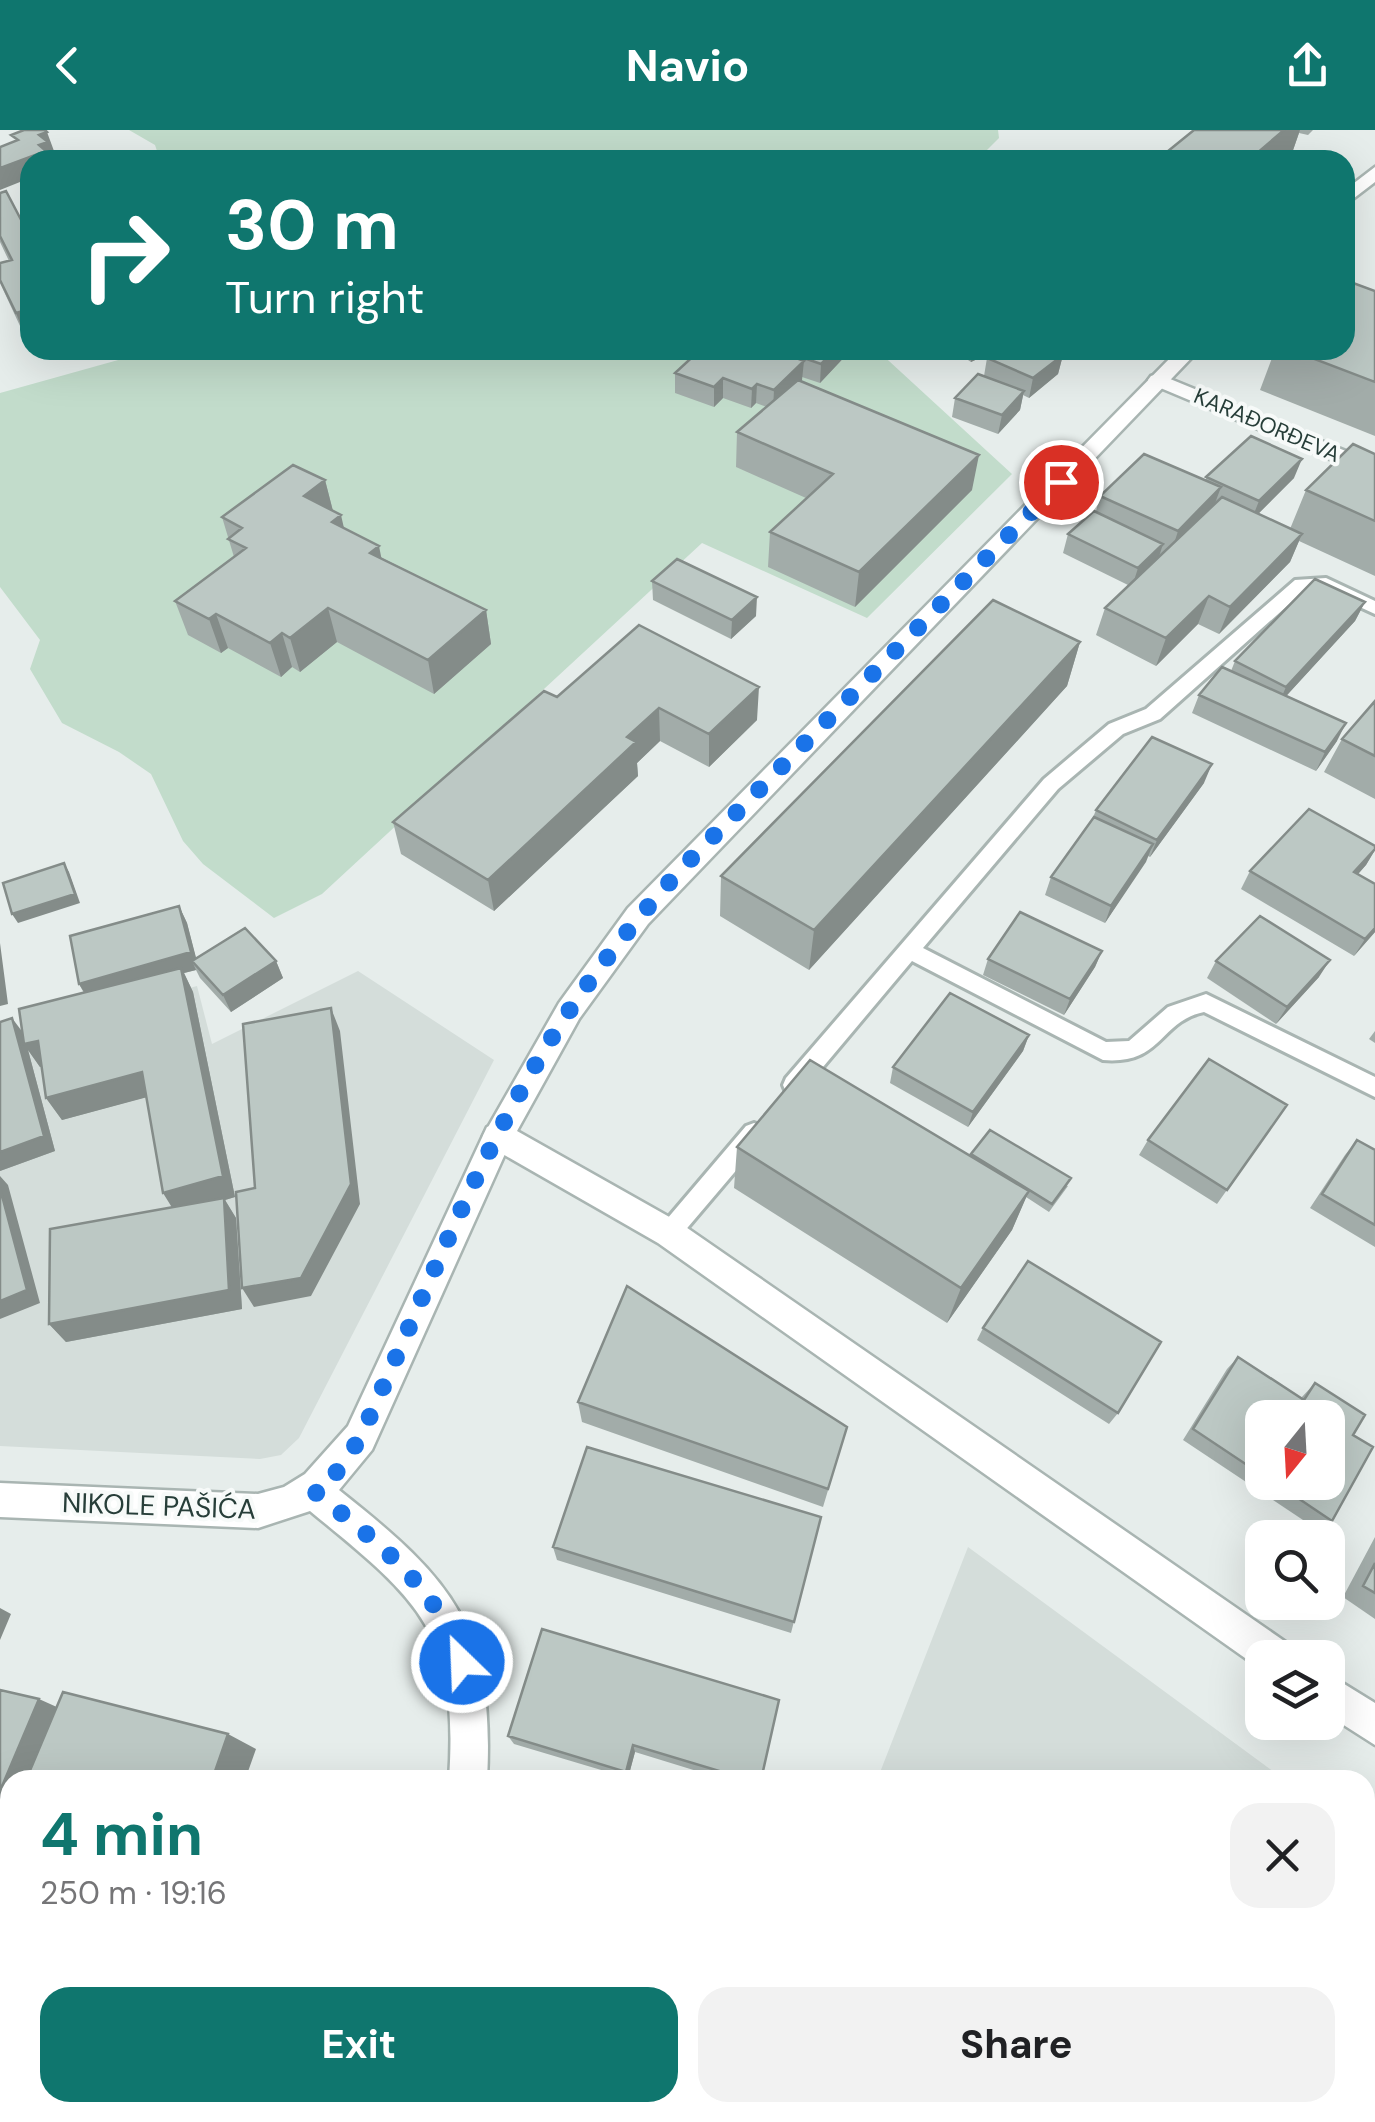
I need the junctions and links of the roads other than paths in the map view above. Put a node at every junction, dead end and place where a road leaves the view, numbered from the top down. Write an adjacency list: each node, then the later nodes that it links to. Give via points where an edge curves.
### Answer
1 (1375, 172): 2 (street)
2 (1355, 191)
3 (1179, 360): 4 (street)
4 (1158, 380): 5 (street, KARAĐORĐEVA); 9 (street, via 638,916 569,1011)
5 (1375, 470)
6 (1375, 608): 7 (lane, via 1326,584 1302,584 1153,714 1116,729 1050,784)
7 (909, 950): 8 (lane, via 1103,1051 1141,1050 1170,1014 1206,1002); 10 (lane)
8 (1375, 1088)
9 (498, 1136): 10 (street); 11 (street, via 360,1438 339,1470)
10 (669, 1233): 13 (street)
11 (314, 1491): 12 (street, NIKOLE PAŠIĆA, via 258,1511); 16 (street, via 429,1594 454,1636 471,1688)
12 (0, 1500)
13 (1251, 1640)
14 (1345, 1705): 15 (street)
15 (1375, 1726)
16 (468, 1770)

